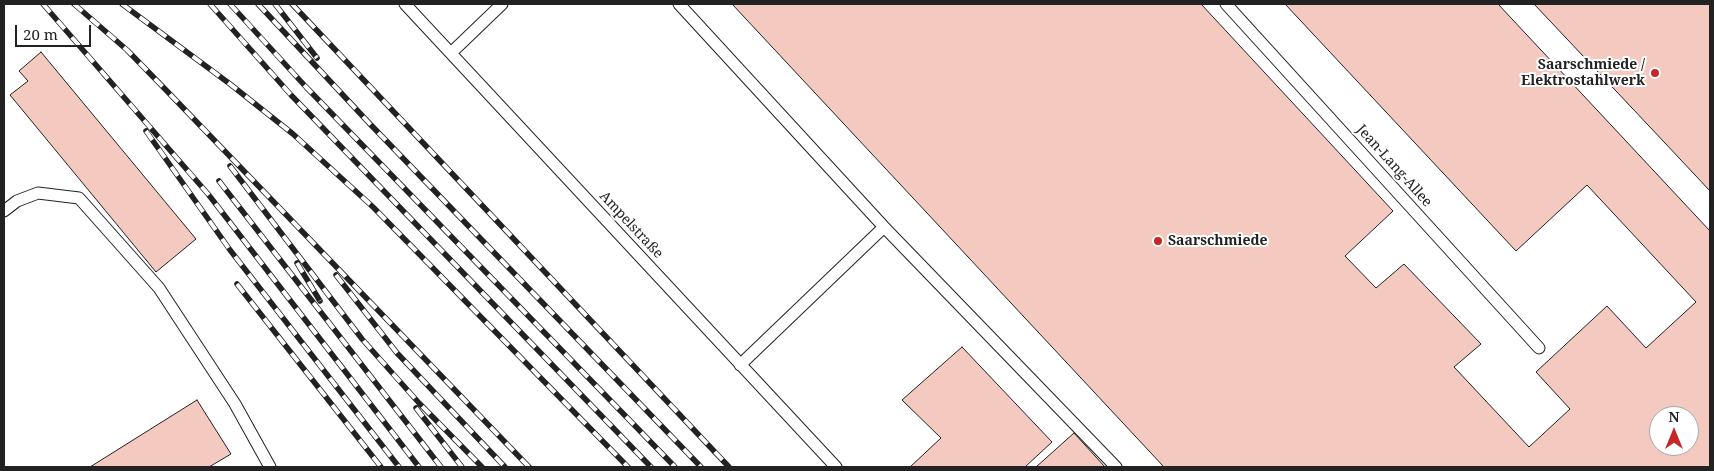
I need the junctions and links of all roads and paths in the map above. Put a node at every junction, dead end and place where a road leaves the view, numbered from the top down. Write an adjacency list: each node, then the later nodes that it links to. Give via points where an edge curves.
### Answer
1 (405, 4): 5 (lane, Ampelstraße)
2 (502, 4): 5 (lane)
3 (679, 4): 7 (lane)
4 (1226, 4): 8 (lane, Jean-Lang-Allee)
5 (451, 53): 9 (lane, Ampelstraße)
6 (4, 211): 10 (lane, via 17,201 38,193 79,198 159,288 236,404)
7 (884, 227): 9 (lane); 12 (lane)
8 (1539, 348)
9 (740, 365): 11 (lane, Ampelstraße)
10 (270, 467)
11 (836, 467)
12 (1116, 467)

